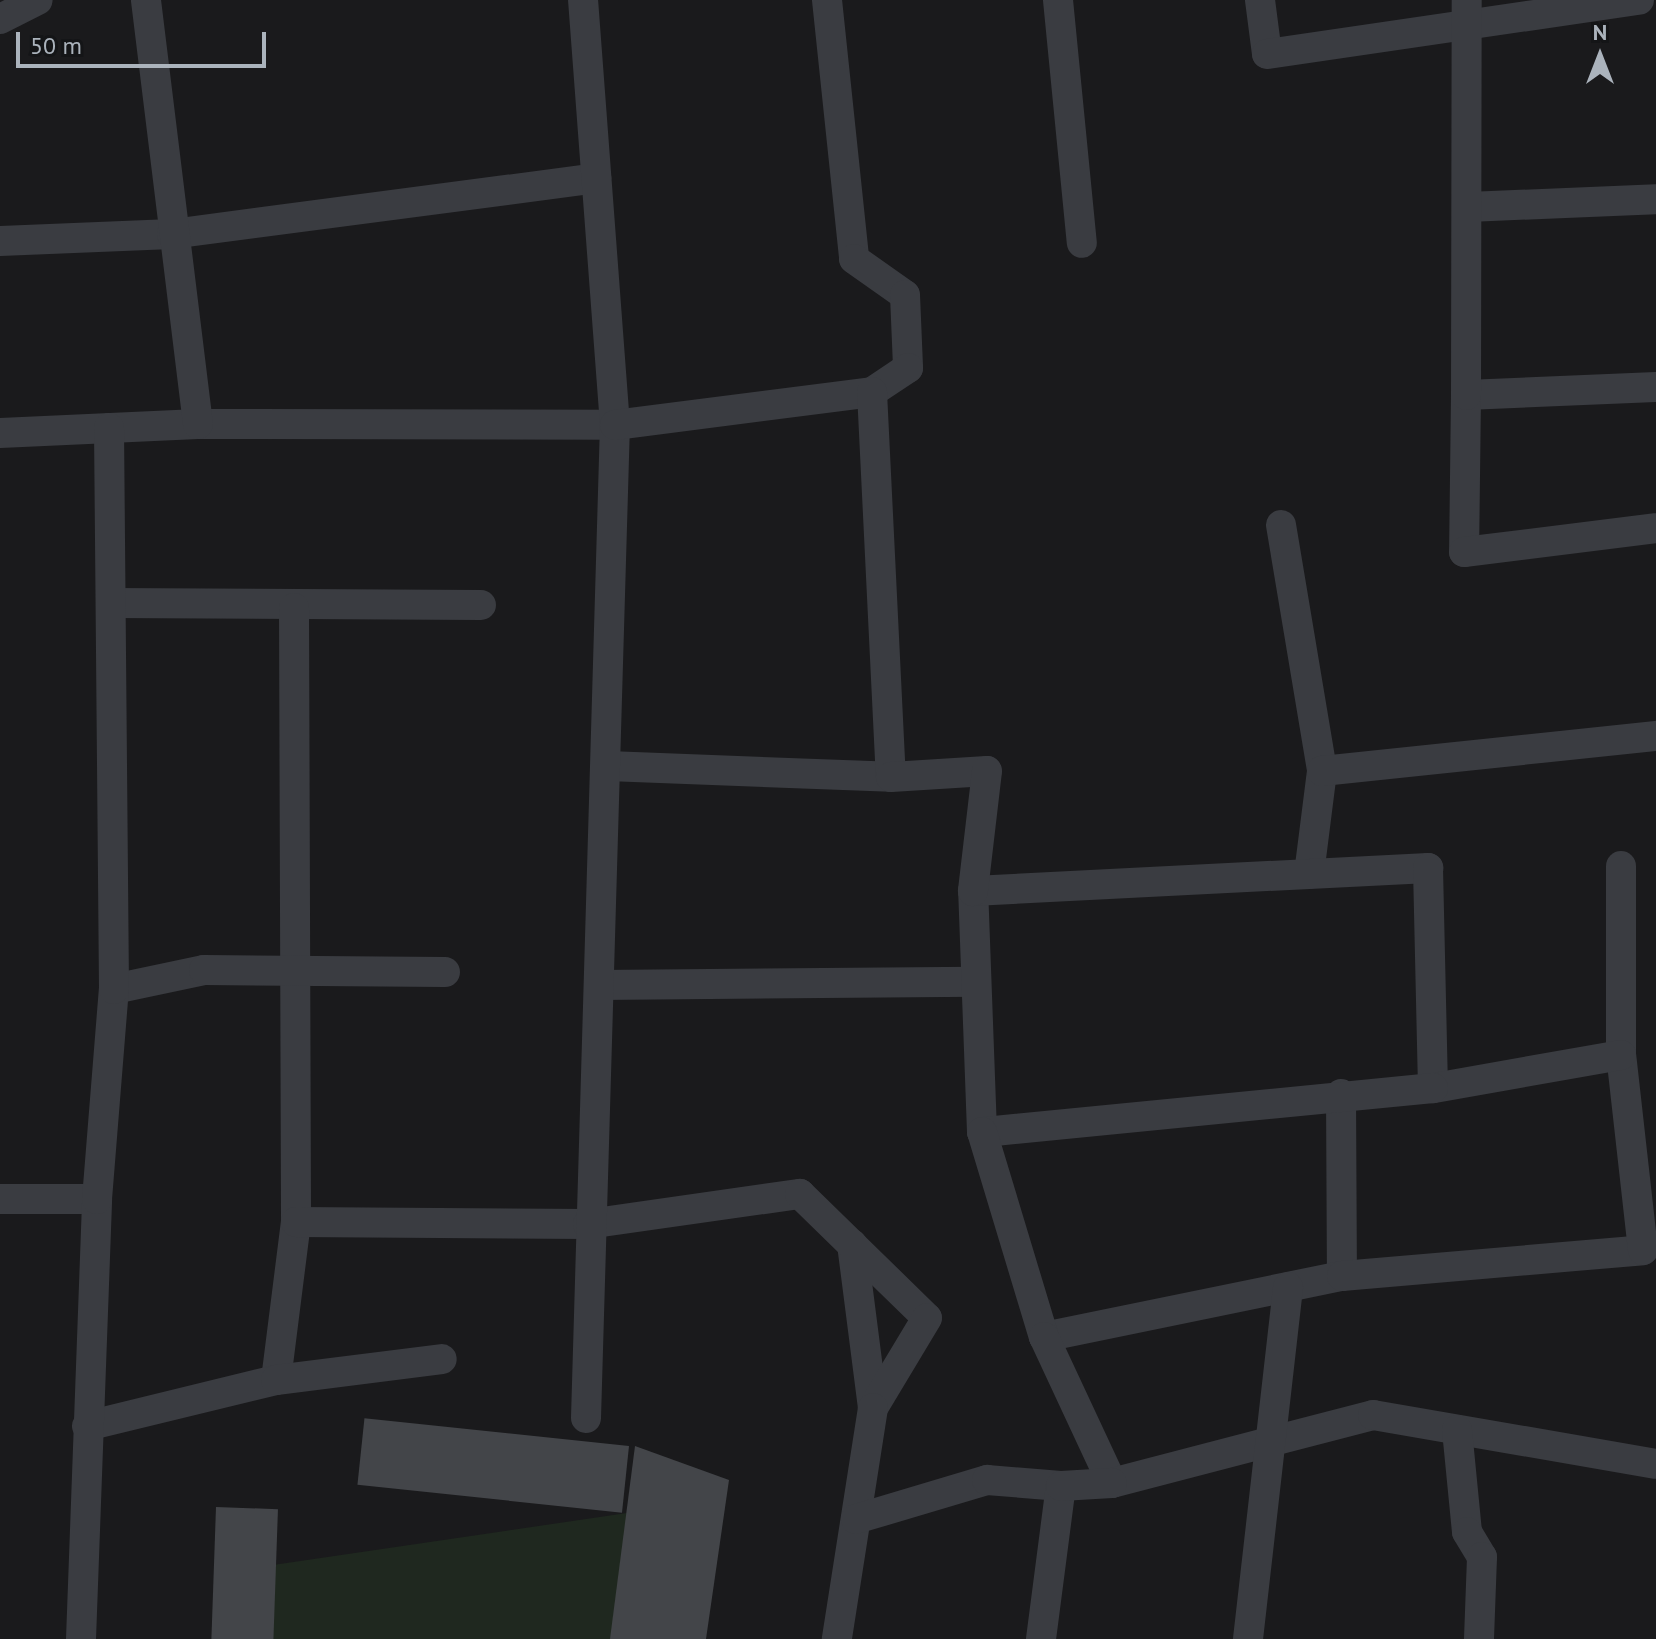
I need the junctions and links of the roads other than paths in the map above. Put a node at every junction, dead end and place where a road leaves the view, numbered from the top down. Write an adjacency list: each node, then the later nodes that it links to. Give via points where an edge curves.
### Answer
1 (38, 0): 9 (street)
2 (146, 0): 13 (street)
3 (583, 0): 10 (street)
4 (827, 0): 17 (street, via 854,259 905,295 908,368)
5 (1058, 0): 15 (street)
6 (1260, 0): 8 (street, via 1267,54)
7 (1639, 0): 8 (street)
8 (1468, 13): 12 (street)
9 (0, 19)
10 (596, 178): 13 (street); 20 (street)
11 (1656, 199): 12 (street)
12 (1468, 207): 18 (street)
13 (172, 234): 14 (street); 19 (street)
14 (0, 241)
15 (1082, 243)
16 (1656, 387): 18 (street)
17 (872, 392): 20 (street); 31 (street)
18 (1466, 395): 24 (street, via 1464,552)
19 (198, 424): 20 (street); 21 (street)
20 (615, 425): 29 (street)
21 (109, 428): 22 (street); 25 (street)
22 (0, 433)
23 (1281, 525): 30 (street)
24 (1656, 528)
25 (111, 603): 27 (street); 39 (street)
26 (481, 605): 27 (street)
27 (294, 608): 36 (street)
28 (1656, 736): 30 (street)
29 (608, 766): 31 (street); 38 (street)
30 (1322, 771): 33 (street)
31 (891, 777): 34 (street, via 987,771)
32 (1621, 866): 40 (street)
33 (1309, 874): 34 (street); 41 (street, via 1428,868)
34 (973, 891): 37 (street)
35 (445, 972): 36 (street)
36 (295, 974): 39 (street, via 204,970); 46 (street)
37 (976, 982): 38 (street); 43 (street)
38 (599, 985): 47 (street)
39 (114, 989): 45 (street)
40 (1621, 1055): 41 (street); 49 (street)
41 (1433, 1088): 42 (street)
42 (1341, 1094): 43 (street); 50 (street)
43 (982, 1132): 52 (street)
44 (0, 1199): 45 (street)
45 (97, 1199): 57 (street)
46 (296, 1222): 47 (street); 54 (street)
47 (588, 1224): 48 (street, via 800,1194); 56 (street)
48 (852, 1244): 55 (street); 55 (street, via 927,1318)
49 (1650, 1250): 50 (street)
50 (1342, 1276): 51 (street)
51 (1288, 1287): 52 (street); 59 (street)
52 (1044, 1337): 61 (street)
53 (442, 1359): 54 (street)
54 (276, 1380): 57 (street)
55 (873, 1408): 63 (street)
56 (586, 1418)
57 (87, 1426): 64 (street)
58 (1457, 1430): 59 (street, via 1373,1415); 60 (street); 68 (street, via 1467,1532 1482,1557)
59 (1275, 1438): 61 (street); 67 (street)
60 (1656, 1464)
61 (1112, 1483): 62 (street)
62 (1061, 1486): 63 (street, via 987,1480); 66 (street)
63 (856, 1519): 65 (street)
64 (81, 1639)
65 (837, 1639)
66 (1041, 1639)
67 (1248, 1639)
68 (1479, 1639)

